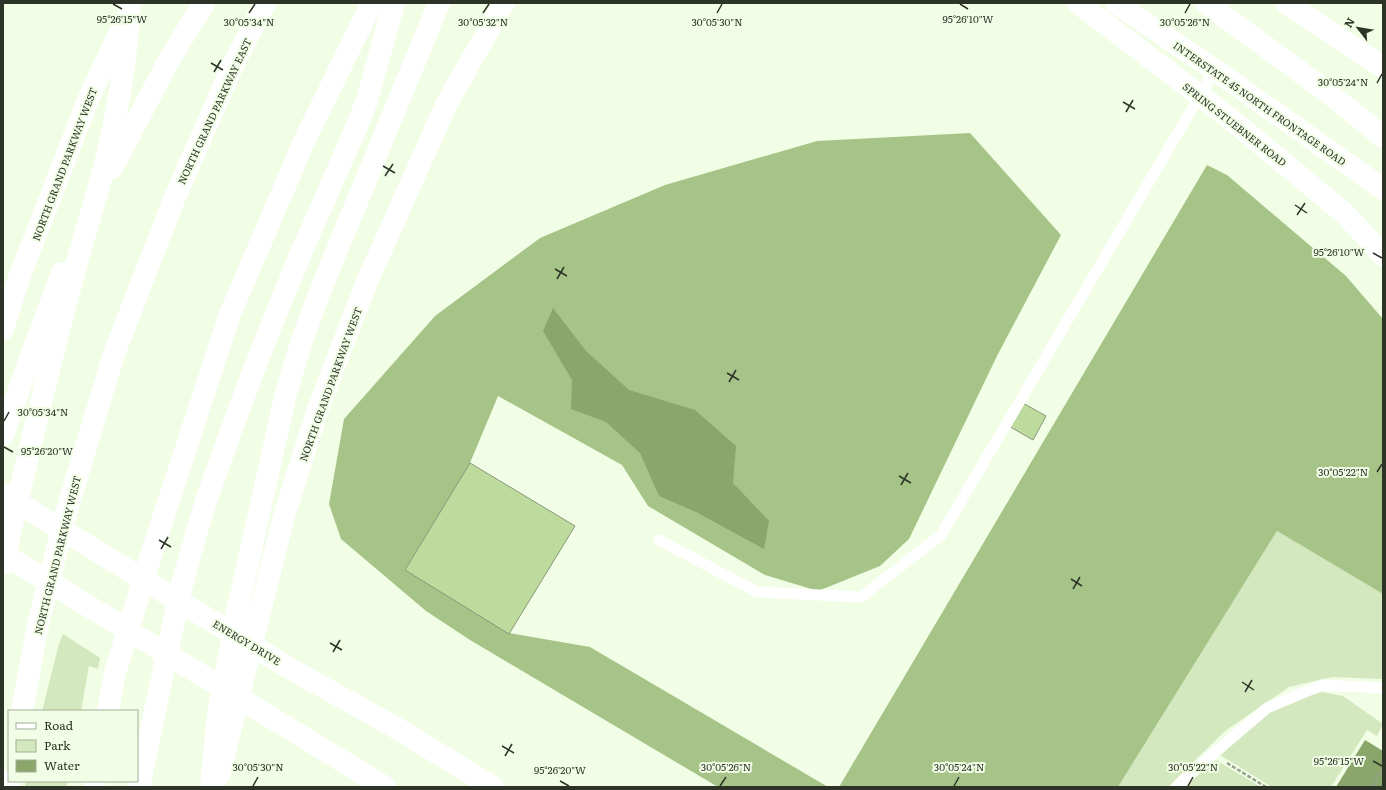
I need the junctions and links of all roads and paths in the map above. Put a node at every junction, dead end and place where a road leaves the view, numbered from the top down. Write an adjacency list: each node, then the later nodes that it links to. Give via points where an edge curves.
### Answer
1 (130, 3): 25 (main road, via 124,71 109,144 51,361)
2 (134, 3): 20 (main road, NORTH GRAND PARKWAY WEST, via 90,94 19,278)
3 (204, 3): 21 (main road, via 116,159 58,282)
4 (265, 3): 18 (main road, NORTH GRAND PARKWAY EAST, via 233,65)
5 (372, 3): 28 (main road, via 306,137 230,314 152,552 115,673)
6 (394, 3): 32 (main road, via 367,100 265,341 203,511 180,592)
7 (439, 3): 29 (main road, via 302,340 286,393 237,612)
8 (504, 3): 29 (main road, NORTH GRAND PARKWAY WEST, via 447,103 366,284 316,417 284,516 256,623)
9 (1078, 3): 15 (main road, SPRING STUEBNER ROAD)
10 (1116, 3): 14 (main road, INTERSTATE 45 NORTH FRONTAGE ROAD)
11 (1206, 3): 16 (main road, via 1325,90)
12 (1286, 3): 13 (main road)
13 (1383, 67)
14 (1215, 70): 15 (lane); 17 (main road, INTERSTATE 45 NORTH FRONTAGE ROAD)
15 (1200, 96): 19 (main road, SPRING STUEBNER ROAD, via 1344,213); 23 (lane, via 941,535 861,597 757,592)
16 (1383, 137)
17 (1383, 189)
18 (174, 197): 27 (main road, NORTH GRAND PARKWAY WEST, via 114,354 66,513 38,624)
19 (1383, 255)
20 (3, 329)
21 (3, 436)
22 (3, 494): 36 (main road, ENERGY DRIVE, via 289,668 393,726)
23 (659, 540)
24 (3, 554): 35 (main road)
25 (3, 564)
26 (1383, 688): 30 (lane, via 1322,685 1266,708)
27 (22, 710)
28 (108, 710)
29 (225, 718): 33 (main road); 34 (main road, NORTH GRAND PARKWAY WEST)
30 (1212, 754): 37 (lane); 38 (path)
31 (1383, 768): 39 (path)
32 (139, 787)
33 (211, 787)
34 (216, 787)
35 (385, 787)
36 (493, 787)
37 (1177, 787)
38 (1266, 787)
39 (1372, 787)

